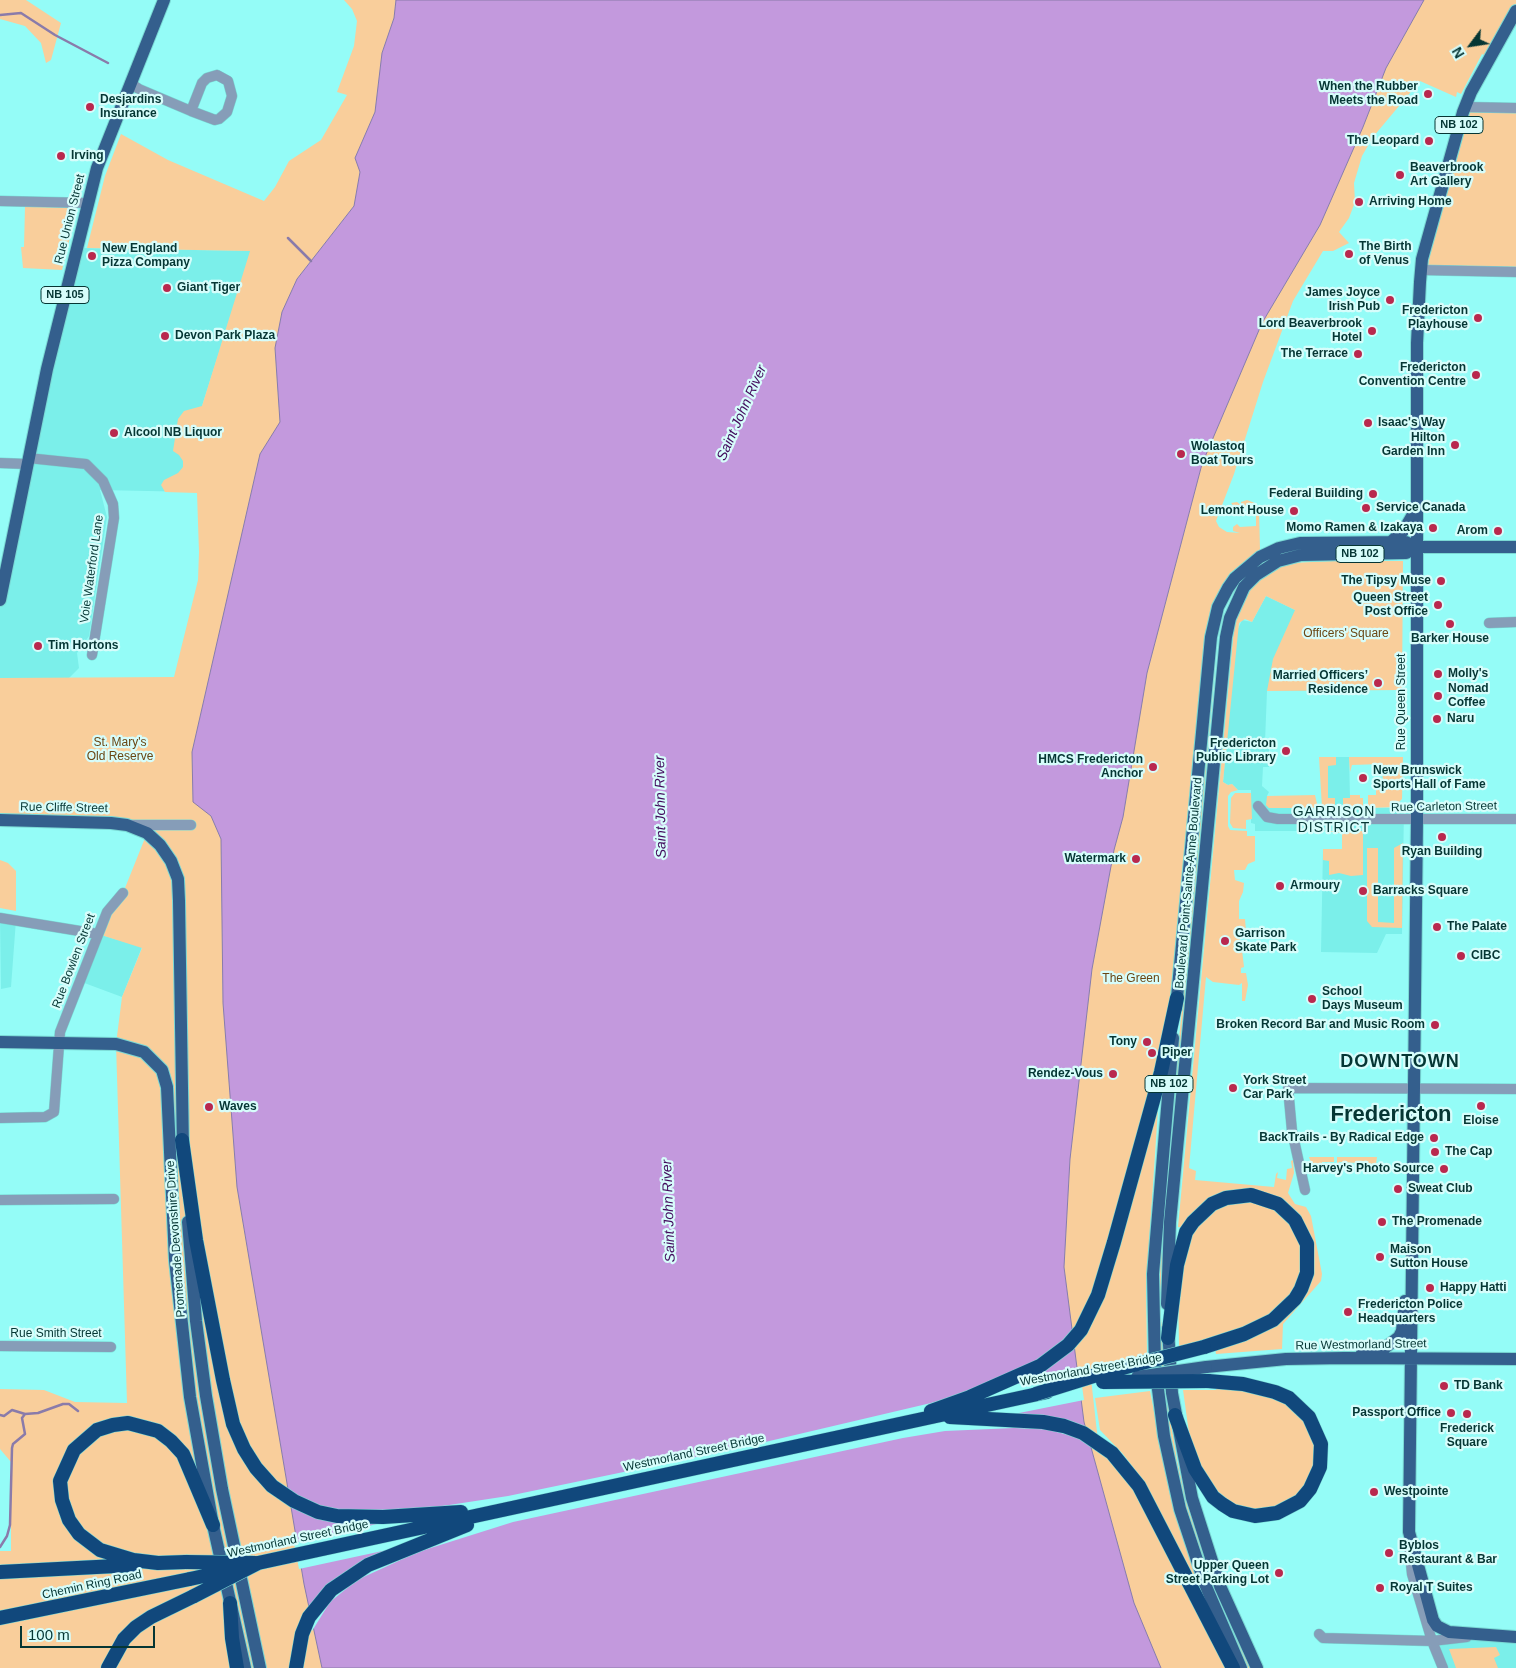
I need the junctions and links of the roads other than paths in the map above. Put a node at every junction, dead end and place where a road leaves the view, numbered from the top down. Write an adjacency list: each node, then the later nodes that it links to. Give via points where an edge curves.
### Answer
1 (164, 0): 3 (main road, Rue Union Street / NB 105)
2 (1516, 11): 4 (main road, Rue Queen Street / NB 102)
3 (130, 82): 6 (street); 8 (main road, Rue Union Street / NB 105, via 97,168)
4 (1465, 107): 5 (street); 9 (main road, Rue Queen Street / NB 102)
5 (1516, 108)
6 (190, 111): 6 (street, via 219,120 231,103 231,86 224,77 207,78)
7 (0, 201): 8 (street)
8 (89, 203): 11 (main road, Rue Union Street / NB 105)
9 (1421, 270): 10 (street); 13 (main road, Rue Queen Street / NB 102)
10 (1516, 272)
11 (27, 461): 12 (street, Voie Waterford Lane); 17 (main road, Rue Union Street / NB 105); 20 (street, Voie Waterford Lane, via 86,464 103,481 113,504 114,518)
12 (0, 463)
13 (1416, 507): 14 (main road, via 1404,530); 15 (main road, Rue Queen Street / NB 102)
14 (1391, 542): 15 (main road, Boulevard Point-Sainte-Anne Boulevard / NB 102, via 1406,542); 32 (main road, Boulevard Point-Sainte-Anne Boulevard / NB 102, via 1310,542 1279,548 1246,568 1220,602 1211,637)
15 (1416, 547): 16 (main road, NB 102); 23 (main road, Rue Queen Street); 43 (main road, Boulevard Point-Sainte-Anne Boulevard / NB 102, via 1406,553 1301,555 1278,561 1244,587 1230,618 1170,1222)
16 (1516, 547)
17 (0, 600)
18 (1516, 622): 19 (street)
19 (1489, 623)
20 (92, 655)
21 (1258, 806): 23 (street, Rue Carleton Street, via 1272,819)
22 (0, 815): 26 (main road)
23 (1417, 819): 24 (street, Rue Carleton Street); 35 (main road, Rue Queen Street)
24 (1516, 819)
25 (0, 820): 26 (main road, Rue Cliffe Street)
26 (20, 821): 28 (main road, Rue Cliffe Street)
27 (191, 824): 28 (street)
28 (127, 825): 38 (main road, Promenade Devonshire Drive, via 147,833 160,845 172,860 178,880)
29 (123, 893): 31 (street, Rue Bowlen Street, via 107,912)
30 (0, 918): 31 (street)
31 (98, 934): 34 (street, Rue Bowlen Street, via 60,1032)
32 (1177, 998): 54 (highway, via 1161,1072 1114,1242 1098,1295 1081,1330 1068,1345 1040,1366 970,1397 938,1407); 74 (main road, Boulevard Point-Sainte-Anne Boulevard / NB 102, via 1153,1274 1154,1366 1166,1444 1185,1527 1204,1584)
33 (0, 1042): 34 (main road, Promenade Devonshire Drive)
34 (59, 1043): 37 (street, Rue Bowlen Street, via 52,1114); 56 (main road, Promenade Devonshire Drive, via 116,1044 144,1052 162,1070 167,1087 179,1306 190,1397)
35 (1414, 1089): 36 (street); 39 (street, via 1288,1088 1292,1131); 42 (main road, Rue Queen Street)
36 (1516, 1089)
37 (0, 1118)
38 (182, 1140): 55 (highway, via 196,1240 233,1424 256,1468 272,1486 294,1501 337,1516 383,1517); 71 (main road, Promenade Devonshire Drive, via 196,1321 206,1396)
39 (1305, 1190)
40 (0, 1200): 41 (street)
41 (114, 1200)
42 (1413, 1283): 46 (main road, Rue Queen Street); 47 (main road, via 1404,1305 1399,1337 1386,1347)
43 (1168, 1338): 51 (highway, bridge, via 1177,1264 1186,1232 1193,1222 1212,1204 1226,1198 1252,1195 1278,1204 1295,1220 1307,1244 1307,1273 1295,1300 1273,1320 1204,1347 1103,1372); 52 (main road, Boulevard Point-Sainte-Anne Boulevard / NB 102)
44 (0, 1346): 45 (street, Rue Smith Street)
45 (111, 1347)
46 (1412, 1357): 47 (main road, Rue Westmorland Street); 48 (main road, Rue Westmorland Street); 57 (main road, Rue Queen Street)
47 (1344, 1358): 49 (main road, Rue Westmorland Street, via 1286,1359)
48 (1516, 1359)
49 (1206, 1367): 50 (main road, Westmorland Street Bridge, bridge)
50 (1102, 1382): 51 (highway, Westmorland Street Bridge, bridge); 52 (highway, bridge, via 1208,1381 1243,1384 1289,1398 1309,1417 1321,1444 1320,1466 1310,1489 1300,1501 1277,1513 1234,1512 1213,1497 1195,1469)
51 (1036, 1394): 53 (highway, Westmorland Street Bridge)
52 (1175, 1415): 75 (main road, Boulevard Point-Sainte-Anne Boulevard / NB 102, via 1208,1553)
53 (937, 1416): 54 (highway, Westmorland Street Bridge); 73 (highway, via 1042,1422 1064,1426 1101,1443 1128,1469)
54 (912, 1421): 55 (highway, Westmorland Street Bridge)
55 (509, 1508): 59 (highway, Westmorland Street Bridge); 72 (highway, via 395,1552 348,1576 331,1590 310,1617 302,1634)
56 (213, 1525): 58 (highway, via 191,1470 171,1440 158,1431 128,1423 97,1430 74,1450 60,1481 69,1520 79,1534 100,1550 132,1560); 62 (main road, Promenade Devonshire Drive)
57 (1409, 1532): 65 (main road, Rue Queen Street, via 1437,1626 1449,1632); 67 (street, Rue Queen Street, via 1412,1574)
58 (158, 1563): 59 (highway, bridge); 60 (highway)
59 (258, 1563): 61 (highway, Westmorland Street Bridge, bridge); 68 (highway, bridge, via 136,1627 119,1645)
60 (0, 1572)
61 (190, 1579): 63 (highway, Chemin Ring Road)
62 (230, 1603): 69 (highway); 70 (main road, Promenade Devonshire Drive)
63 (0, 1618)
64 (1319, 1634): 67 (street, via 1323,1638)
65 (1483, 1636): 66 (main road); 67 (street)
66 (1513, 1636)
67 (1432, 1641): 76 (street, Rue Queen Street)
68 (108, 1668)
69 (237, 1668)
70 (245, 1668)
71 (260, 1668)
72 (296, 1668)
73 (1233, 1668)
74 (1241, 1668)
75 (1257, 1668)
76 (1443, 1668)

